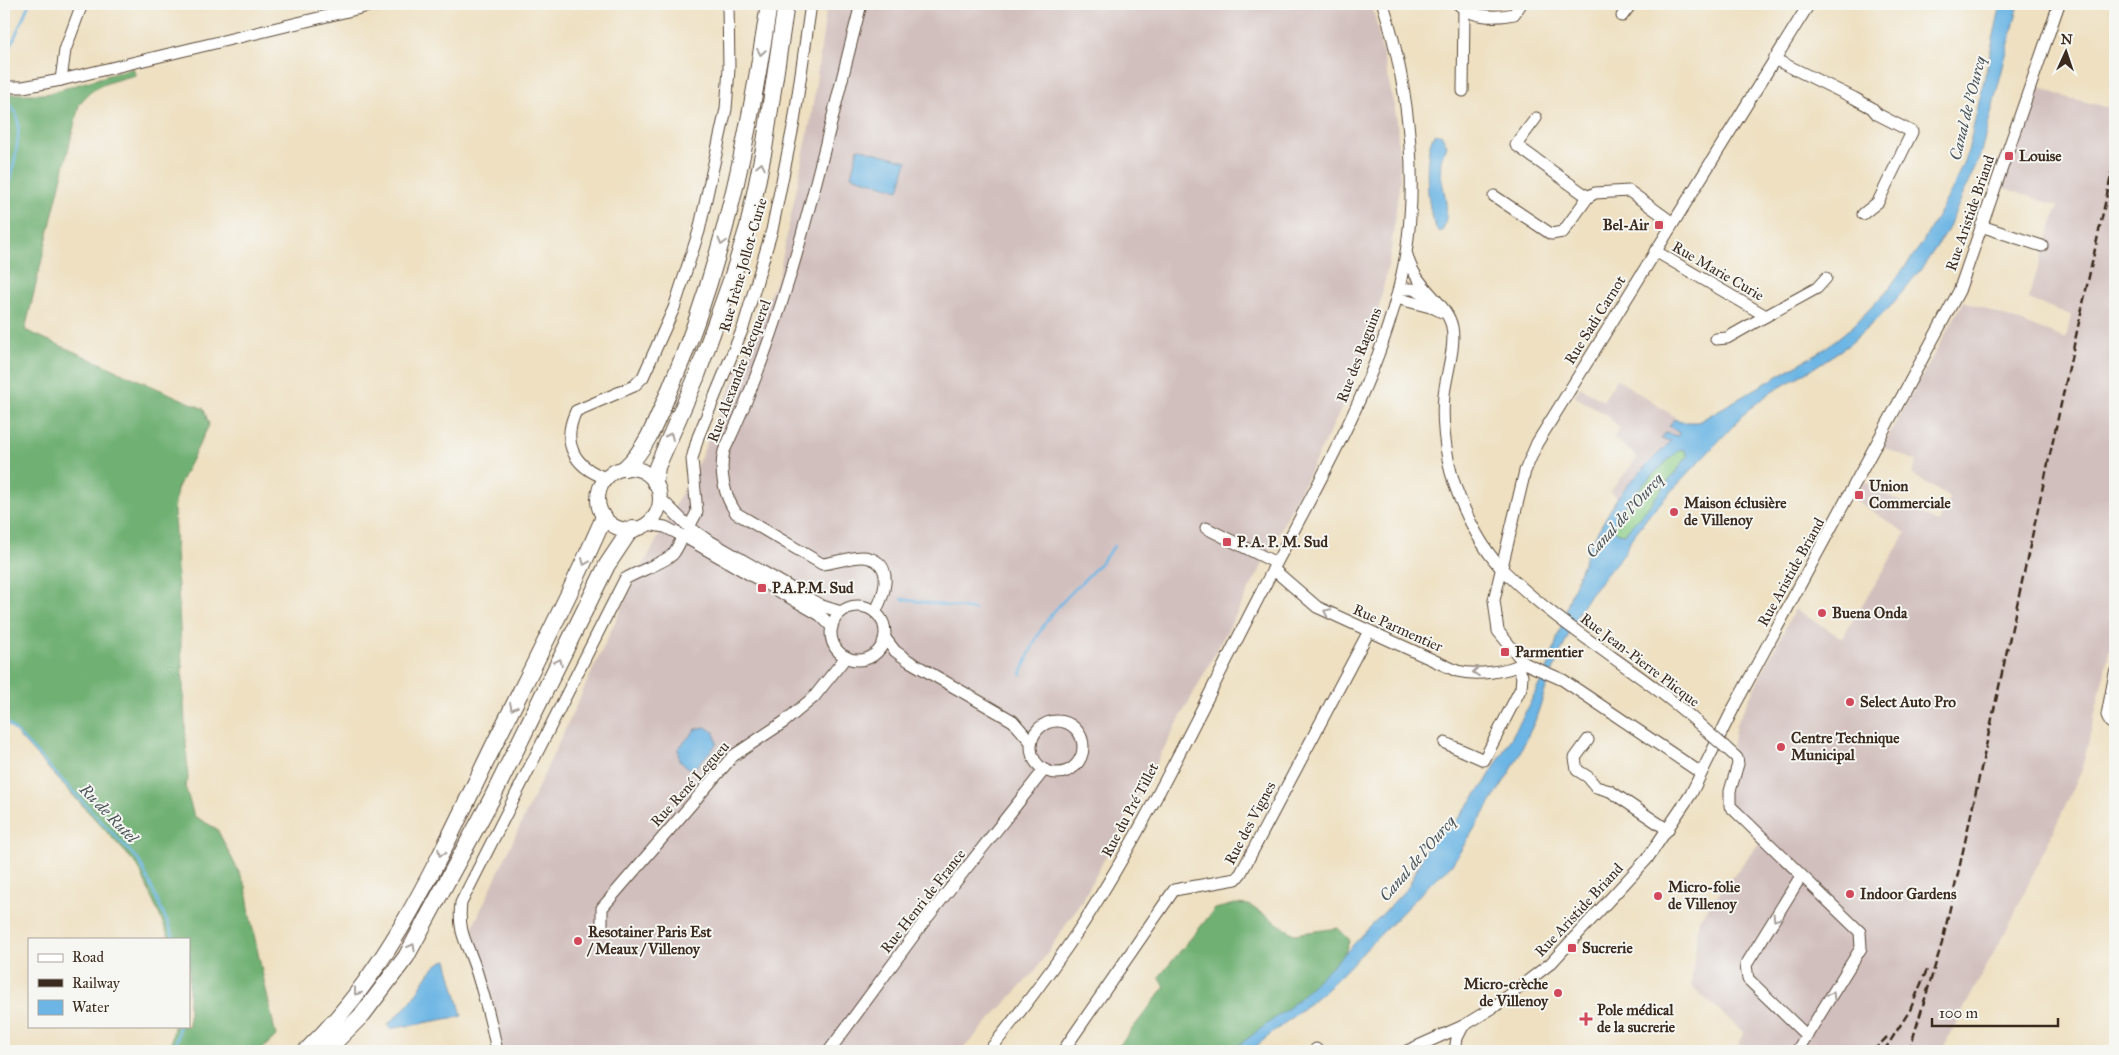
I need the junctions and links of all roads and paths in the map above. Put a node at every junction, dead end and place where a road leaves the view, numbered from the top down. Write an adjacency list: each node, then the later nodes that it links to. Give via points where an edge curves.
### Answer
1 (82, 4): 18 (street, via 65,50)
2 (377, 4): 18 (street)
3 (728, 4): 37 (street, via 726,108 699,231 674,308 643,377 634,386 576,412 570,423 573,453 589,472)
4 (769, 4): 36 (highway, one-way to 36, via 742,162 717,260 663,405 632,463)
5 (786, 4): 38 (highway, one-way to 5, via 660,460 696,378 748,227 764,149)
6 (811, 4): 43 (street, Rue Irène Jollot-Curie, via 794,122 772,230 743,328 698,437 692,459 697,512)
7 (861, 4): 47 (street, Rue Alexandre Becquerel, via 770,340 721,462 727,500 736,513 822,564 870,558 879,564 886,576 885,591)
8 (1383, 4): 27 (street, Rue des Raguins, via 1402,76 1412,173)
9 (1521, 4): 13 (street, via 1514,14 1494,18)
10 (1631, 4): 14 (street)
11 (1808, 4): 15 (street, Rue Sadi Carnot)
12 (2059, 4): 26 (street, Rue Aristide Briand)
13 (1461, 7): 17 (street)
14 (1622, 16)
15 (1774, 59): 24 (street, via 1854,98 1912,132 1878,202); 25 (street, Rue Sadi Carnot)
16 (1451, 76): 17 (street)
17 (1464, 77): 20 (street)
18 (61, 80): 19 (street)
19 (4, 87)
20 (1463, 91)
21 (1536, 118): 23 (street, via 1516,145)
22 (1494, 196): 23 (street, via 1551,234 1563,232)
23 (1588, 197): 25 (street, via 1596,193 1629,191)
24 (1863, 214)
25 (1673, 223): 29 (street, Rue Sadi Carnot)
26 (1981, 226): 28 (street); 63 (street, Rue Aristide Briand, via 1959,291)
27 (1406, 246): 31 (street, Rue des Raguins); 32 (street, via 1414,274)
28 (2042, 246)
29 (1655, 251): 34 (street, Rue Marie Curie); 45 (street, Rue Sadi Carnot, via 1537,442 1525,471)
30 (1826, 278): 34 (street, Rue Marie Curie, via 1817,288)
31 (1397, 293): 32 (street, via 1413,289); 33 (street); 44 (street, Rue des Raguins, via 1387,330 1351,417)
32 (1438, 305): 33 (street)
33 (1447, 315): 45 (street, Rue Jean-Pierre Plicque, via 1452,327 1444,397 1448,461 1470,520)
34 (1766, 316): 35 (street, Rue Marie Curie, via 1727,338)
35 (1716, 339)
36 (625, 468): 37 (main road); 38 (main road, via 642,471)
37 (606, 478): 40 (main road, via 598,497)
38 (654, 482): 39 (main road)
39 (660, 498): 41 (main road, via 656,512); 43 (street)
40 (604, 517): 41 (main road, via 616,527); 69 (highway, one-way to 69, via 570,595 414,903 358,991)
41 (640, 527): 43 (street, via 665,527); 70 (highway, one-way to 41, via 363,1014 406,957 487,808 607,565 626,535)
42 (1206, 528): 44 (street, Rue Parmentier)
43 (686, 532): 46 (street, via 816,602); 48 (street, via 816,612); 71 (street, Rue Irène Jollot-Curie, via 668,558 625,579 461,903 461,934 477,971)
44 (1274, 566): 49 (street, Rue Parmentier, one-way to 44, via 1317,607); 73 (street, Rue du Pré Tillet, via 1102,893 1038,988)
45 (1502, 569): 54 (street, Rue Sadi Carnot, via 1494,600 1498,631); 65 (street, Rue Jean-Pierre Plicque, bridge, via 1555,615 1674,701 1737,758 1730,806)
46 (841, 612): 47 (street, via 858,606); 48 (street)
47 (875, 612): 50 (street, via 883,624)
48 (832, 627): 52 (street, via 834,644)
49 (1369, 631): 54 (street, Rue Parmentier, one-way to 49, via 1465,673); 74 (street, Rue des Vignes, via 1241,873 1236,879 1174,890)
50 (885, 638): 51 (street, via 879,651); 53 (street)
51 (873, 655): 52 (street, via 860,660); 53 (street)
52 (846, 657): 66 (street, Rue René Legueu, via 814,697 784,722 733,756 702,789 602,908)
53 (909, 661): 56 (street)
54 (1525, 666): 61 (street, via 1521,688 1484,760); 63 (street, Rue Parmentier, via 1563,680)
55 (2115, 673): 57 (street, via 2107,715)
56 (1013, 721): 58 (street); 60 (street)
57 (2115, 726)
58 (1039, 728): 60 (street); 62 (street, via 1054,721 1071,724 1082,738 1082,756 1070,770 1053,773)
59 (1588, 740): 64 (street, via 1575,758 1577,770 1596,788 1610,791)
60 (1031, 742): 62 (street, via 1033,758)
61 (1445, 743)
62 (1044, 770): 72 (street, Rue Henri de France, via 923,923)
63 (1701, 773): 64 (street, Rue Aristide Briand)
64 (1668, 830): 67 (street, Rue Aristide Briand, via 1647,859 1551,963 1494,1007)
65 (1801, 876): 68 (street, Rue Jean-Pierre Plicque, one-way to 65, via 1861,948 1860,932); 68 (street, one-way to 68, via 1746,965 1748,979)
66 (602, 928)
67 (1463, 1026): 75 (street, Rue Aristide Briand); 76 (street)
68 (1807, 1036): 77 (street, Rue Jean-Pierre Plicque)
69 (306, 1051)
70 (326, 1051)
71 (497, 1051)
72 (829, 1051)
73 (989, 1051)
74 (1063, 1051)
75 (1408, 1051)
76 (1455, 1051)
77 (1797, 1051)

